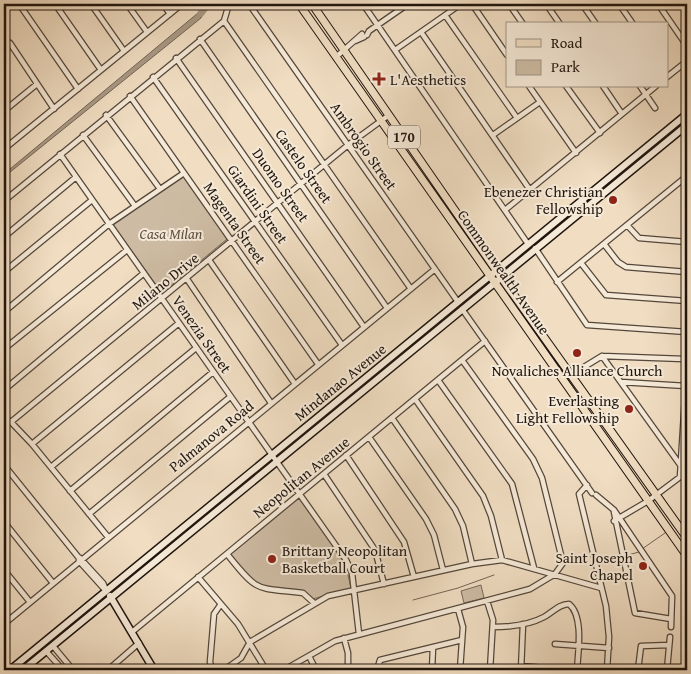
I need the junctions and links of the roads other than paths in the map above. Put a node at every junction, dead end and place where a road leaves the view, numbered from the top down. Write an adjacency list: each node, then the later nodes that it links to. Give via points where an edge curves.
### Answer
1 (19, 4): 49 (street)
2 (55, 4): 40 (street)
3 (91, 4): 35 (street)
4 (127, 4): 28 (street)
5 (163, 4): 20 (street)
6 (182, 4): 20 (street)
7 (229, 4): 22 (street)
8 (249, 4): 66 (street, Ambrogio Street)
9 (299, 4): 37 (main road, Commonwealth Avenue / 170)
10 (312, 4): 33 (main road, Commonwealth Avenue / 170)
11 (363, 4): 27 (street)
12 (408, 4): 27 (street)
13 (462, 4): 21 (street)
14 (472, 4): 36 (street)
15 (509, 4): 23 (street)
16 (546, 4): 24 (street)
17 (582, 4): 25 (street)
18 (619, 4): 26 (street)
19 (658, 4): 32 (street)
20 (170, 14): 28 (street)
21 (446, 15): 29 (street); 60 (street)
22 (224, 21): 31 (street); 70 (street)
23 (522, 22)
24 (559, 22)
25 (595, 22)
26 (632, 22)
27 (378, 25): 33 (street); 34 (street)
28 (147, 32): 35 (street)
29 (421, 32): 34 (street); 65 (street)
30 (4, 39): 43 (street)
31 (200, 39): 38 (street); 74 (street, Castelo Street)
32 (687, 46)
33 (344, 50): 37 (street); 59 (main road, Commonwealth Avenue / 170)
34 (395, 50): 81 (street)
35 (124, 51): 40 (street)
36 (506, 54)
37 (336, 57): 61 (main road, Commonwealth Avenue / 170)
38 (176, 58): 42 (street); 79 (street, Duomo Street)
39 (687, 61): 41 (street)
40 (101, 70): 49 (street)
41 (668, 75)
42 (154, 78): 51 (street); 82 (street, Giardini Street)
43 (37, 84): 53 (street); 55 (street)
44 (530, 88): 52 (street)
45 (567, 88): 63 (street)
46 (604, 88): 56 (street)
47 (641, 88): 50 (street)
48 (654, 88): 50 (street)
49 (78, 89): 53 (street)
50 (646, 95): 54 (street); 56 (street)
51 (130, 96): 58 (street); 71 (street, Magenta Street)
52 (540, 102): 60 (street); 68 (street)
53 (54, 108): 67 (street)
54 (655, 108)
55 (4, 111)
56 (622, 114): 63 (street)
57 (687, 114): 88 (main road, Mindanao Avenue)
58 (106, 116): 64 (street); 75 (street)
59 (389, 116): 61 (street, Milano Drive); 97 (main road, Commonwealth Avenue / 170)
60 (516, 118): 65 (street)
61 (381, 121): 66 (street, Milano Drive); 97 (main road, Commonwealth Avenue / 170)
62 (687, 125): 90 (main road, Mindanao Avenue)
63 (600, 133): 68 (street)
64 (83, 134): 69 (street); 80 (street)
65 (493, 135): 76 (street)
66 (348, 145): 70 (street, Milano Drive); 94 (street, Ambrogio Street)
67 (4, 149)
68 (576, 152): 76 (street)
69 (60, 154): 73 (street, Venezia Street); 78 (street)
70 (325, 165): 74 (street, Milano Drive); 102 (street)
71 (184, 172): 75 (street); 86 (street, Magenta Street)
72 (687, 176): 84 (street)
73 (76, 177): 77 (street, Venezia Street); 85 (street)
74 (302, 184): 79 (street, Milano Drive); 106 (street, Castelo Street)
75 (160, 189): 80 (street)
76 (530, 190): 81 (street)
77 (92, 200): 83 (street, Venezia Street); 95 (street)
78 (4, 201)
79 (279, 203): 82 (street, Milano Drive); 110 (street, Duomo Street)
80 (134, 206): 83 (street)
81 (505, 210): 88 (street)
82 (256, 222): 86 (street, Milano Drive); 113 (street, Giardini Street)
83 (109, 224): 91 (street, Venezia Street); 108 (street)
84 (627, 226): 87 (street, via 639,238); 89 (street)
85 (4, 237)
86 (233, 241): 92 (street, Milano Drive); 119 (street, Magenta Street)
87 (687, 242)
88 (528, 244): 97 (main road, Mindanao Avenue)
89 (604, 244): 93 (street); 96 (street, via 626,267)
90 (535, 248): 100 (main road, Mindanao Avenue); 101 (street)
91 (127, 250): 98 (street, Venezia Street); 115 (street)
92 (209, 260): 99 (street, Milano Drive); 124 (street)
93 (581, 263): 101 (street); 104 (street, via 606,295)
94 (435, 269): 102 (street, Palmanova Road); 105 (street, Ambrogio Street)
95 (4, 272)
96 (687, 272)
97 (493, 273): 100 (main road, Commonwealth Avenue / 170); 105 (main road, Mindanao Avenue)
98 (144, 274): 103 (street, Venezia Street); 126 (street)
99 (187, 278): 103 (street, Milano Drive); 129 (street)
100 (498, 280): 107 (main road, Mindanao Avenue); 121 (main road, Commonwealth Avenue / 170); 136 (main road, Commonwealth Avenue / 170)
101 (557, 282): 111 (street, via 588,325)
102 (410, 289): 106 (street, Palmanova Road)
103 (162, 299): 109 (street, Venezia Street); 132 (street, Milano Drive)
104 (687, 301)
105 (458, 302): 107 (main road); 138 (main road, Mindanao Avenue)
106 (387, 308): 110 (street, Palmanova Road)
107 (462, 309): 112 (street); 140 (main road, Mindanao Avenue)
108 (4, 312)
109 (179, 323): 114 (street, Venezia Street); 137 (street)
110 (364, 327): 113 (street, Palmanova Road)
111 (687, 332)
112 (485, 341): 117 (street, Neopolitan Avenue); 145 (street)
113 (342, 345): 119 (street, Palmanova Road)
114 (196, 348): 120 (street, Venezia Street); 143 (street)
115 (4, 349)
116 (602, 356): 118 (street); 121 (street); 123 (street)
117 (462, 360): 122 (street, Neopolitan Avenue); 168 (street, via 533,459 542,478 563,558)
118 (687, 362): 125 (street)
119 (318, 364): 124 (street, Palmanova Road)
120 (213, 372): 127 (street, Venezia Street); 146 (street)
121 (570, 375): 134 (main road, Commonwealth Avenue / 170)
122 (438, 380): 128 (street, Neopolitan Avenue); 165 (street, via 512,484)
123 (621, 382): 125 (street); 142 (street)
124 (295, 384): 129 (street, Palmanova Road)
125 (686, 386): 142 (street)
126 (4, 390)
127 (230, 397): 133 (street, Venezia Street); 152 (street)
128 (415, 399): 131 (street, Neopolitan Avenue); 163 (street, via 485,500)
129 (271, 403): 133 (street, Palmanova Road)
130 (4, 418): 132 (street)
131 (392, 418): 135 (street, Neopolitan Avenue); 164 (street, via 455,509 463,526)
132 (12, 422): 137 (street)
133 (248, 422): 138 (street, Venezia Street); 157 (street, Palmanova Road)
134 (614, 435): 136 (main road); 148 (main road, Commonwealth Avenue / 170)
135 (368, 437): 139 (street, Neopolitan Avenue); 167 (street, via 426,519 434,535)
136 (606, 441): 149 (main road, Commonwealth Avenue / 170)
137 (32, 444): 143 (street)
138 (272, 455): 140 (street, Venezia Street); 175 (main road, Mindanao Avenue)
139 (346, 455): 144 (street, Neopolitan Avenue); 170 (street, via 404,542)
140 (277, 462): 147 (street, Venezia Street); 176 (main road, Mindanao Avenue)
141 (4, 465): 162 (street)
142 (681, 466): 148 (street, via 678,479)
143 (51, 467): 146 (street)
144 (324, 474): 147 (street, Neopolitan Avenue); 172 (street, via 375,550)
145 (587, 485): 150 (street); 173 (street, via 579,494)
146 (70, 490): 152 (street)
147 (300, 494): 160 (street, Neopolitan Avenue); 174 (street, Venezia Street, via 346,560)
148 (657, 495): 149 (street); 151 (main road, Commonwealth Avenue / 170)
149 (648, 501): 153 (main road, Commonwealth Avenue / 170); 154 (street)
150 (614, 510): 154 (street); 155 (street)
151 (668, 510): 153 (main road); 158 (main road, Commonwealth Avenue / 170)
152 (90, 514): 157 (street)
153 (659, 516): 159 (main road, Commonwealth Avenue / 170)
154 (620, 520): 155 (street); 182 (street, via 672,596)
155 (614, 521): 182 (street, via 635,613)
156 (4, 522): 171 (street)
157 (108, 537): 162 (street, Palmanova Road)
158 (687, 537): 159 (main road)
159 (678, 544): 161 (main road, Commonwealth Avenue / 170)
160 (227, 554): 169 (street, Neopolitan Avenue); 179 (street, via 254,585 303,593)
161 (687, 556)
162 (80, 559): 171 (street, Palmanova Road); 175 (street, via 103,583)
163 (502, 560): 164 (street); 165 (street)
164 (472, 564): 167 (street)
165 (534, 568): 168 (street)
166 (4, 570): 177 (street)
167 (443, 570): 170 (street)
168 (555, 574): 173 (street); 178 (street, via 530,589)
169 (198, 577): 180 (street); 187 (street, Neopolitan Avenue)
170 (414, 577): 172 (street)
171 (53, 583): 177 (street, Palmanova Road)
172 (384, 584): 174 (street)
173 (601, 588): 199 (street)
174 (354, 590): 179 (street); 188 (street, Venezia Street)
175 (106, 591): 176 (main road); 204 (main road, Mindanao Avenue)
176 (111, 598): 187 (main road); 196 (main road, Mindanao Avenue)
177 (30, 602): 183 (street, Palmanova Road)
178 (487, 602): 181 (street); 185 (street)
179 (314, 603): 192 (street)
180 (221, 604): 192 (street); 210 (street, via 214,614 210,662)
181 (458, 609): 188 (street); 191 (street)
182 (672, 619): 186 (street)
183 (5, 620)
184 (523, 624): 185 (street); 197 (street, via 569,604 575,610); 202 (street)
185 (493, 627): 218 (street)
186 (671, 628)
187 (132, 632): 193 (main road)
188 (359, 634): 190 (street)
189 (670, 637): 195 (street)
190 (344, 638): 201 (street); 203 (street)
191 (462, 640): 198 (street); 217 (street)
192 (250, 642): 211 (street, via 241,658); 212 (street)
193 (139, 643): 208 (street); 209 (main road)
194 (555, 644): 197 (street)
195 (669, 645): 222 (street, via 641,646); 223 (street)
196 (53, 646): 200 (main road, Mindanao Avenue); 207 (street)
197 (578, 646): 199 (street); 220 (street)
198 (433, 647): 215 (street, via 380,660); 216 (street)
199 (609, 648): 221 (street)
200 (46, 651): 205 (main road, Mindanao Avenue); 206 (street)
201 (309, 656): 213 (street); 214 (street)
202 (521, 668): 219 (street)
203 (348, 669)
204 (10, 670)
205 (23, 670)
206 (63, 670)
207 (73, 670)
208 (108, 670)
209 (154, 670)
210 (218, 670)
211 (224, 670)
212 (266, 670)
213 (284, 670)
214 (316, 670)
215 (377, 670)
216 (432, 670)
217 (460, 670)
218 (490, 670)
219 (570, 670)
220 (576, 670)
221 (607, 670)
222 (638, 670)
223 (667, 670)

